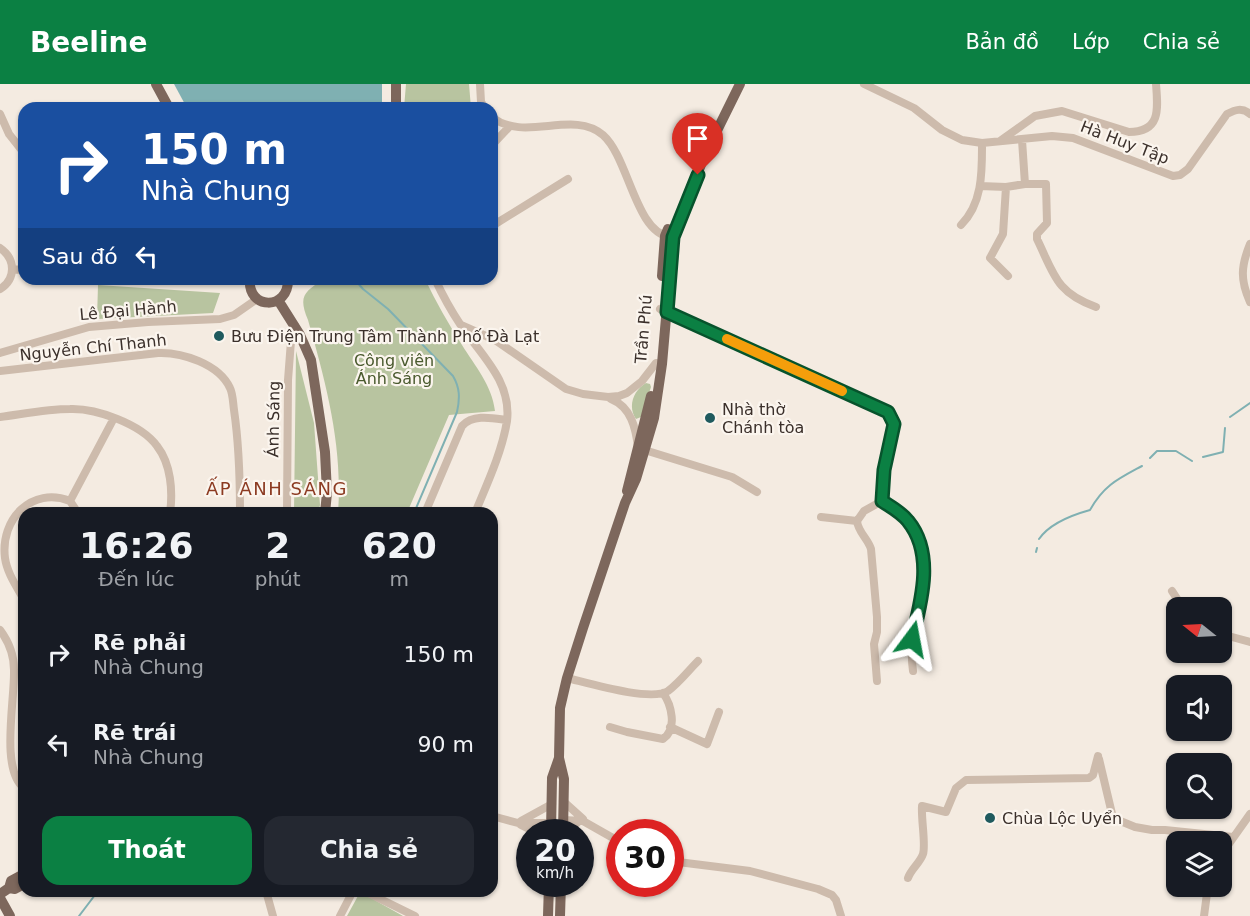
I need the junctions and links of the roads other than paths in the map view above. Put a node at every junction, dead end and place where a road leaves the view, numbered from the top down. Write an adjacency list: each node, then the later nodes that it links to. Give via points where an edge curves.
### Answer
1 (156, 84): 7 (main road)
2 (396, 84): 8 (main road)
3 (480, 84): 9 (street)
4 (740, 84): 25 (main road, Trần Phú, via 687,185)
5 (864, 84): 17 (street, Hà Huy Tập, via 915,108 962,140)
6 (1156, 84): 16 (street, via 1157,115 1141,132 1129,132 1062,111 1035,116)
7 (166, 102)
8 (396, 102)
9 (481, 102)
10 (0, 114): 18 (street)
11 (1250, 114): 15 (street, Hà Huy Tập, via 1242,110 1227,114 1188,169 1173,176 1073,138)
12 (498, 121): 13 (street)
13 (510, 126): 14 (street); 25 (street, via 579,124 603,135 619,154 649,225)
14 (498, 139)
15 (1022, 140): 16 (street, Hà Huy Tập); 20 (street)
16 (999, 141): 17 (street, Hà Huy Tập)
17 (982, 142): 21 (street)
18 (18, 145)
19 (568, 179): 23 (street)
20 (1025, 184): 22 (street); 38 (street, via 1046,184 1047,223 1036,236 1057,281 1072,297)
21 (980, 186): 22 (street); 24 (street, via 972,212)
22 (1006, 187): 30 (street, via 1003,234 990,258)
23 (498, 222)
24 (962, 225)
25 (669, 237): 39 (main road, Trần Phú)
26 (1250, 244): 37 (street, via 1241,276)
27 (0, 248): 28 (street, via 8,255)
28 (12, 269): 29 (street); 34 (street, via 8,283)
29 (18, 270)
30 (1008, 276)
31 (250, 285): 35 (main road)
32 (287, 285): 36 (main road)
33 (438, 285): 40 (street)
34 (0, 290)
35 (257, 299): 36 (main road, via 267,303); 42 (street, Lê Đại Hành, via 234,315 220,319 89,327)
36 (278, 300): 41 (main road)
37 (1250, 302)
38 (1096, 307)
39 (664, 311): 43 (main road, Trần Phú); 52 (street, via 888,412 894,424)
40 (461, 325): 45 (street, via 502,345 566,388); 48 (street, via 503,387)
41 (295, 326): 57 (street, Ánh Sáng, via 288,380); 58 (main road, via 311,360 317,389 326,462)
42 (0, 353)
43 (659, 363): 45 (street, via 634,388); 49 (main road, Trần Phú)
44 (0, 371): 56 (street, Nguyễn Chí Thanh, via 158,352 180,354 201,362 226,381 231,390 237,427)
45 (608, 397): 49 (street, via 625,407)
46 (0, 417): 47 (street, via 69,408)
47 (114, 418): 51 (street); 55 (street, via 144,433 159,447 169,473)
48 (507, 420): 59 (street, via 477,418 462,426); 60 (street)
49 (641, 449): 50 (street, via 732,477); 72 (main road, Trần Phú)
50 (757, 492)
51 (70, 501): 53 (street, via 40,497); 54 (street)
52 (882, 501): 63 (street, via 864,511); 71 (street, via 908,520 924,560 922,594 912,639)
53 (23, 507)
54 (74, 507)
55 (170, 507)
56 (240, 507)
57 (287, 507)
58 (326, 507)
59 (428, 507)
60 (477, 507)
61 (18, 513): 64 (street, via 6,532 3,548 8,571)
62 (821, 517): 63 (street)
63 (857, 521): 73 (street, via 871,549)
64 (18, 589)
65 (1172, 591): 66 (street)
66 (1176, 597)
67 (0, 630): 79 (street, via 11,651 14,668 9,761)
68 (1232, 637): 69 (street)
69 (1250, 642)
70 (699, 661): 74 (street)
71 (913, 671)
72 (567, 678): 74 (street, via 627,692); 78 (main road, Trần Phú, via 560,708)
73 (877, 681)
74 (663, 693): 77 (street, via 672,708)
75 (719, 712): 77 (street, via 707,744)
76 (610, 727): 77 (street, via 663,739)
77 (670, 727)
78 (559, 758): 80 (main road, Trần Phú, via 564,779); 81 (main road, Trần Phú, via 552,778)
79 (18, 782)
80 (563, 801): 85 (main road, Trần Phú); 86 (street)
81 (552, 804): 83 (street); 84 (main road, Trần Phú)
82 (1250, 814): 89 (street)
83 (525, 819)
84 (551, 819)
85 (563, 819)
86 (581, 819)
87 (498, 820): 88 (street)
88 (516, 823)
89 (1233, 837): 92 (street, via 1152,830 1113,818 1098,756 1089,778 966,780 956,788 946,812 922,806 923,855)
90 (684, 863): 107 (street, via 750,871 818,889 832,895)
91 (18, 877): 94 (main road)
92 (908, 878)
93 (18, 887): 94 (main road)
94 (3, 893): 101 (main road)
95 (268, 897): 102 (street)
96 (350, 897): 103 (street)
97 (376, 897): 104 (street)
98 (549, 897): 105 (main road)
99 (561, 897): 106 (main road)
100 (1207, 897): 108 (street)
101 (10, 916)
102 (273, 916)
103 (340, 916)
104 (414, 916)
105 (548, 916)
106 (560, 916)
107 (840, 916)
108 (1204, 916)

